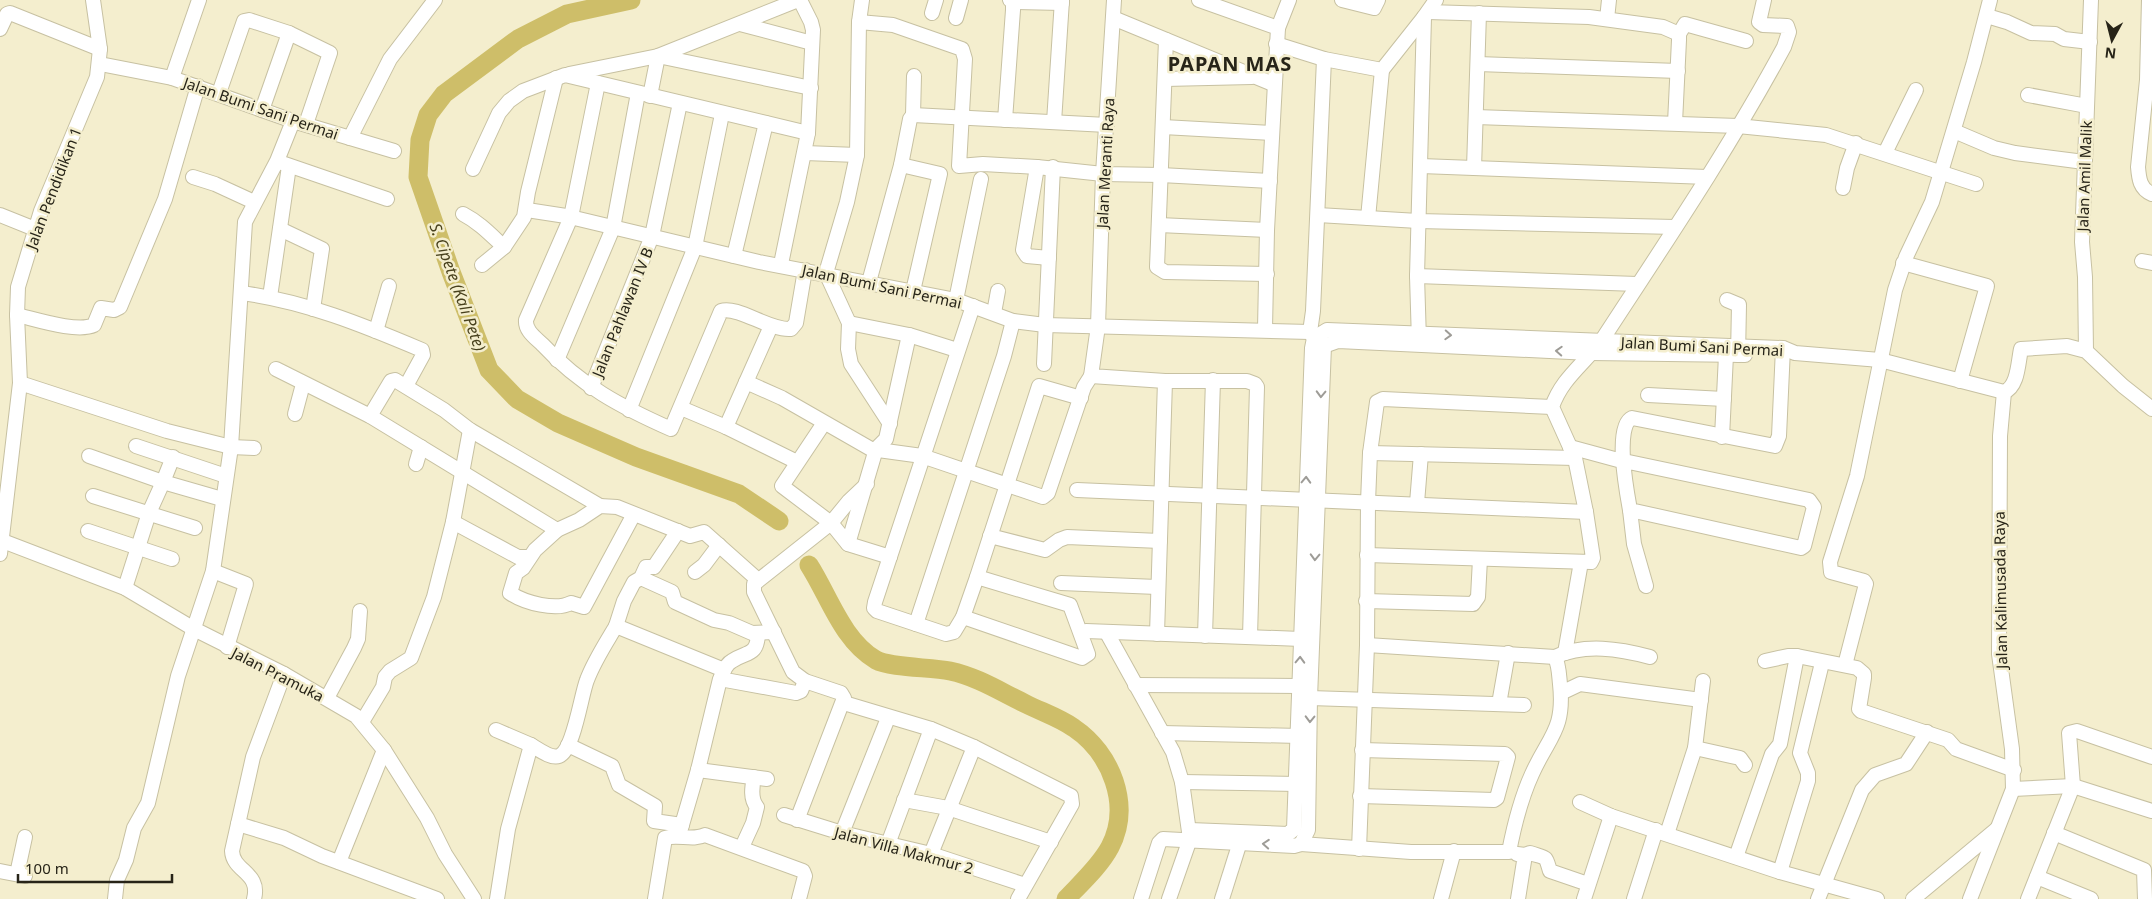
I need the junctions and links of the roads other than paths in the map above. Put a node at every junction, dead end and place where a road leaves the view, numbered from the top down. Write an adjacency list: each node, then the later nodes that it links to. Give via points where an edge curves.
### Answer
1 (93, 0): 37 (street, Jalan Pendidikan 1)
2 (199, 0): 47 (street)
3 (435, 0): 75 (street, Jalan Bumi Sani Permai, via 390,59)
4 (799, 0): 27 (street); 35 (street, Jalan Bumi Sani Permai, via 811,22)
5 (862, 0): 26 (street)
6 (962, 0): 23 (street)
7 (1114, 0): 24 (street, Jalan Meranti Raya)
8 (1199, 0): 28 (street)
9 (1289, 0): 28 (street)
10 (1342, 0): 11 (street, via 1374,8)
11 (1378, 0)
12 (1436, 0): 21 (street)
13 (1609, 0): 25 (street)
14 (1764, 0): 70 (street, via 1759,18 1761,24 1787,26 1789,32 1784,47)
15 (1990, 0): 22 (street)
16 (2091, 0): 34 (street, Jalan Amil Malik)
17 (1012, 1): 18 (street); 64 (street)
18 (1062, 1): 65 (street)
19 (2150, 9): 98 (street, via 2138,167 2143,188)
20 (1479, 13): 21 (street); 25 (street); 41 (street)
21 (1426, 14): 42 (street); 85 (street)
22 (1987, 16): 34 (street, via 2030,33 2055,34); 73 (street)
23 (956, 18)
24 (1113, 18): 32 (street); 69 (street, Jalan Meranti Raya)
25 (1607, 19): 31 (street, via 1663,27)
26 (859, 22): 62 (street, via 894,25 962,49 965,59); 80 (street)
27 (740, 24): 35 (street); 38 (street)
28 (1278, 28): 36 (street)
29 (0, 29): 37 (street, via 10,13)
30 (289, 33): 54 (street, via 244,21); 59 (street); 66 (street, via 330,53)
31 (1678, 34): 33 (street, via 1686,24); 43 (street)
32 (1166, 40): 46 (street); 48 (street)
33 (1746, 41)
34 (2090, 42): 58 (street, Jalan Amil Malik)
35 (812, 43): 52 (street, Jalan Bumi Sani Permai)
36 (1276, 44): 39 (street); 50 (street)
37 (100, 49): 40 (street, Jalan Pendidikan 1)
38 (658, 56): 44 (street); 52 (street); 55 (street)
39 (1324, 59): 42 (street); 104 (street)
40 (100, 64): 47 (street, Jalan Bumi Sani Permai); 112 (street, Jalan Pendidikan 1)
41 (1478, 64): 43 (street); 63 (street)
42 (1382, 70): 106 (street)
43 (1678, 71): 68 (street)
44 (560, 76): 49 (street); 88 (street, via 523,91 509,101 499,113); 101 (street, via 528,192)
45 (914, 76): 61 (street)
46 (1256, 77): 48 (street); 50 (street)
47 (172, 78): 51 (street, Jalan Bumi Sani Permai)
48 (1165, 79): 71 (street)
49 (598, 83): 55 (street); 105 (street)
50 (1273, 84): 74 (street)
51 (198, 86): 54 (street, Jalan Bumi Sani Permai); 138 (street, via 165,199 120,307 114,310 101,308 94,325 88,327)
52 (811, 88): 72 (street, Jalan Bumi Sani Permai)
53 (1916, 90): 79 (street)
54 (219, 94): 59 (street, Jalan Bumi Sani Permai)
55 (644, 94): 57 (street); 110 (street)
56 (2028, 95): 58 (street)
57 (680, 103): 60 (street); 114 (street, Jalan Pahlawan IV B)
58 (2087, 106): 81 (street, Jalan Amil Malik)
59 (262, 110): 66 (street, Jalan Bumi Sani Permai)
60 (722, 114): 67 (street); 116 (street)
61 (913, 115): 62 (street); 83 (street)
62 (963, 117): 64 (street); 84 (street, via 959,166)
63 (1476, 117): 68 (street); 87 (street)
64 (1005, 120): 65 (street)
65 (1054, 122): 69 (street)
66 (300, 123): 75 (street, Jalan Bumi Sani Permai); 82 (street)
67 (766, 123): 72 (street); 117 (street)
68 (1676, 124): 70 (street)
69 (1107, 125): 90 (street, Jalan Meranti Raya)
70 (1738, 126): 76 (street, via 1826,135); 92 (street)
71 (1163, 127): 74 (street); 91 (street)
72 (808, 132): 78 (street, Jalan Bumi Sani Permai)
73 (1954, 132): 81 (street, via 1994,148); 89 (street)
74 (1272, 133): 95 (street)
75 (350, 138): 77 (street)
76 (1856, 143): 79 (street); 97 (street)
77 (394, 150)
78 (805, 153): 80 (street); 120 (street, Jalan Bumi Sani Permai)
79 (1885, 153): 89 (street)
80 (857, 155): 123 (street)
81 (2084, 162): 152 (street, Jalan Amil Malik, via 2082,242)
82 (283, 163): 99 (street); 100 (street); 109 (street)
83 (902, 165): 126 (street); 129 (street, via 940,174)
84 (1037, 166): 86 (street); 118 (street, via 1023,250 1028,256)
85 (1422, 166): 87 (street); 107 (street)
86 (1053, 167): 90 (street); 118 (street)
87 (1474, 168): 92 (street)
88 (473, 169)
89 (1942, 171): 96 (street); 119 (street, via 1932,202)
90 (1104, 174): 91 (street); 143 (street, Jalan Meranti Raya)
91 (1161, 175): 95 (street); 108 (street)
92 (1707, 176): 111 (street)
93 (193, 177): 100 (street)
94 (981, 179): 133 (street)
95 (1270, 182): 113 (street)
96 (1976, 184)
97 (1842, 188)
98 (2152, 194)
99 (387, 199)
100 (254, 202): 131 (street, via 245,222)
101 (527, 210): 105 (street); 115 (street)
102 (463, 214): 115 (street, via 482,225)
103 (0, 215): 112 (street)
104 (1318, 215): 106 (street); 147 (street, via 1313,311)
105 (571, 217): 110 (street); 156 (street, via 526,320 528,330)
106 (1368, 218): 107 (street)
107 (1418, 221): 111 (street); 125 (street)
108 (1159, 225): 113 (street); 124 (street, via 1156,260 1159,270)
109 (280, 228): 132 (street); 136 (street, via 322,249)
110 (614, 228): 114 (street); 156 (street)
111 (1675, 228): 127 (street)
112 (35, 229): 138 (street, Jalan Pendidikan 1, via 18,287)
113 (1267, 230): 124 (street)
114 (652, 236): 116 (street); 168 (street, Jalan Pahlawan IV B)
115 (504, 247): 121 (street)
116 (695, 247): 117 (street); 176 (street)
117 (734, 256): 120 (street)
118 (1049, 258): 141 (street)
119 (1903, 263): 157 (street); 163 (street, via 1987,286)
120 (781, 264): 122 (street, Jalan Bumi Sani Permai)
121 (482, 265)
122 (805, 270): 123 (street, Jalan Bumi Sani Permai); 142 (street, via 794,327 786,330)
123 (826, 274): 126 (street, Jalan Bumi Sani Permai); 140 (street)
124 (1266, 274): 144 (street)
125 (1417, 276): 127 (street); 148 (street)
126 (869, 282): 129 (street, Jalan Bumi Sani Permai)
127 (1637, 284): 149 (street)
128 (389, 286): 145 (street)
129 (913, 291): 133 (street, Jalan Bumi Sani Permai)
130 (998, 291): 137 (street)
131 (241, 293): 132 (street); 185 (street)
132 (270, 297): 136 (street)
133 (956, 300): 135 (street, Jalan Bumi Sani Permai)
134 (1727, 300): 153 (street, via 1739,306)
135 (973, 306): 137 (street, Jalan Bumi Sani Permai); 151 (street)
136 (313, 309): 145 (street)
137 (994, 313): 139 (street, Jalan Bumi Sani Permai)
138 (17, 315): 165 (street, Jalan Pendidikan 1)
139 (1014, 321): 141 (street, Jalan Bumi Sani Permai); 199 (street)
140 (849, 323): 146 (street); 180 (street, via 848,349 852,364)
141 (1045, 325): 143 (street, Jalan Bumi Sani Permai); 158 (street)
142 (771, 326): 164 (street); 174 (street, via 729,310 721,311)
143 (1098, 326): 144 (street, Jalan Bumi Sani Permai); 160 (street, Jalan Meranti Raya)
144 (1265, 329): 147 (street, Jalan Bumi Sani Permai)
145 (376, 331): 167 (street, via 424,351)
146 (909, 334): 151 (street); 180 (street)
147 (1316, 339): 148 (street, Jalan Bumi Sani Permai); 211 (street)
148 (1419, 339): 149 (street, Jalan Bumi Sani Permai, one-way to 149); 154 (street, one-way to 148)
149 (1602, 340): 150 (street, Jalan Bumi Sani Permai); 154 (street)
150 (1648, 348): 153 (street, Jalan Bumi Sani Permai); 154 (street)
151 (957, 350): 193 (street)
152 (2086, 351): 169 (street, via 2066,346 2021,349 2014,384 2011,390); 175 (street)
153 (1734, 352): 155 (street, Jalan Bumi Sani Permai); 172 (street)
154 (1590, 353): 173 (street, via 1564,383)
155 (1787, 353): 157 (street, Jalan Bumi Sani Permai); 183 (street, via 1778,445)
156 (557, 360): 168 (street)
157 (1880, 360): 163 (street, Jalan Bumi Sani Permai); 267 (street, via 1857,476 1829,567 1831,572 1866,582)
158 (1044, 364)
159 (276, 369): 166 (street)
160 (1090, 376): 162 (street); 171 (street, Jalan Meranti Raya)
161 (1213, 380): 162 (street); 208 (street); 209 (street, via 1247,381 1255,384 1259,391)
162 (1165, 381): 206 (street)
163 (1960, 381): 169 (street, Jalan Bumi Sani Permai)
164 (746, 382): 179 (street, via 782,398); 181 (street)
165 (20, 383): 185 (street, via 167,431); 194 (street, Jalan Pendidikan 1)
166 (303, 384): 177 (street); 178 (street)
167 (406, 386): 178 (street, via 391,381); 182 (street)
168 (591, 388): 176 (street)
169 (2004, 392): 301 (street, Jalan Kalimusada Raya, via 2000,436 1999,644)
170 (1648, 395): 172 (street)
171 (1081, 398): 204 (street, Jalan Meranti Raya, via 1046,496); 204 (street, via 1038,386)
172 (1724, 399): 183 (street)
173 (1552, 407): 189 (street, via 1379,400 1375,407); 190 (street)
174 (680, 408): 176 (street, via 671,429); 181 (street)
175 (2152, 409)
176 (629, 410)
177 (295, 414)
178 (370, 416): 186 (street)
179 (824, 423): 188 (street); 197 (street)
180 (890, 424): 188 (street, via 886,439)
181 (726, 427): 197 (street)
182 (470, 430): 200 (street); 214 (street)
183 (1722, 437): 196 (street, via 1632,418 1624,427)
184 (136, 446): 195 (street)
185 (230, 447): 187 (street); 201 (street)
186 (421, 447): 198 (street); 200 (street)
187 (254, 448)
188 (876, 449): 193 (street); 203 (street)
189 (1370, 453): 191 (street); 212 (street)
190 (1572, 453): 191 (street); 196 (street); 216 (street)
191 (1421, 454): 213 (street)
192 (89, 456): 202 (street)
193 (922, 456): 199 (street); 233 (street)
194 (5, 457): 228 (street, Jalan Pendidikan 1)
195 (173, 457): 201 (street); 202 (street)
196 (1624, 461): 215 (street); 215 (street, via 1809,500 1814,507 1804,546 1796,548)
197 (797, 462): 220 (street, via 782,486)
198 (416, 464)
199 (964, 471): 204 (street); 249 (street)
200 (463, 475): 219 (street); 222 (street)
201 (226, 476): 210 (street)
202 (163, 482): 210 (street); 217 (street)
203 (867, 484): 220 (street); 227 (street)
204 (1007, 484): 225 (street)
205 (1077, 490): 206 (street)
206 (1161, 494): 208 (street); 226 (street)
207 (93, 496): 217 (street)
208 (1209, 496): 209 (street); 257 (street)
209 (1254, 498): 211 (street); 258 (street)
210 (222, 499): 237 (street)
211 (1311, 500): 212 (street); 259 (street); 277 (street, one-way to 277)
212 (1368, 502): 213 (street); 231 (street)
213 (1416, 503): 216 (street)
214 (600, 506): 218 (street, via 617,507); 222 (street)
215 (1630, 510): 243 (street, via 1634,544)
216 (1586, 512): 236 (street, via 1593,558 1591,562)
217 (149, 513): 221 (street); 230 (street)
218 (634, 514): 224 (street); 232 (street, via 584,607 571,603 564,607 550,606 512,594 510,591 516,573)
219 (453, 522): 232 (street, via 518,557); 284 (street, via 434,597 411,658 390,671)
220 (832, 523): 227 (street); 241 (street)
221 (195, 528)
222 (557, 530): 232 (street)
223 (88, 531): 230 (street)
224 (678, 531): 229 (street, via 690,536 704,532); 240 (street, via 657,563 646,568)
225 (990, 536): 226 (street, via 1045,550 1067,537); 239 (street)
226 (1160, 541): 245 (street)
227 (848, 544): 233 (street)
228 (1, 545): 244 (street, Jalan Pramuka)
229 (719, 545): 238 (street); 241 (street)
230 (139, 548): 234 (street); 244 (street)
231 (1367, 555): 235 (street); 246 (street)
232 (529, 557)
233 (890, 557): 249 (street, via 874,608)
234 (172, 559)
235 (1480, 559): 236 (street); 246 (street, via 1478,597 1473,604)
236 (1581, 562): 263 (street)
237 (213, 571): 251 (street); 261 (street, via 246,584)
238 (695, 572)
239 (977, 577): 248 (street); 248 (street, via 1070,605 1087,656 1082,658)
240 (641, 578): 250 (street, via 634,582 624,601); 255 (street, via 672,592 675,602 714,620)
241 (758, 580): 253 (street, via 754,584 754,592)
242 (1061, 583): 245 (street)
243 (1646, 586)
244 (125, 588): 251 (street, Jalan Pramuka)
245 (1157, 588): 256 (street)
246 (1366, 601): 260 (street)
247 (360, 612): 276 (street, via 358,639)
248 (963, 617): 249 (street, via 954,632 949,634)
249 (916, 624)
250 (616, 626): 270 (street); 291 (street, via 587,680)
251 (194, 629): 261 (street, Jalan Pramuka); 341 (street, via 172,698 148,804 134,828 117,880)
252 (1086, 631): 254 (street)
253 (774, 632): 255 (street); 271 (street, via 793,672)
254 (1107, 633): 256 (street); 273 (street)
255 (758, 634): 270 (street, via 754,650 733,660)
256 (1157, 634): 257 (street)
257 (1205, 636): 258 (street)
258 (1250, 637): 259 (street)
259 (1301, 639): 274 (street, one-way to 259)
260 (1367, 645): 262 (street); 278 (street)
261 (227, 647): 269 (street, Jalan Pramuka)
262 (1508, 653): 263 (street); 281 (street)
263 (1560, 655): 265 (street, via 1603,649 1625,650); 275 (street)
264 (1797, 656): 266 (street); 267 (street); 296 (street, via 1780,744)
265 (1650, 657)
266 (1765, 662)
267 (1846, 666): 287 (street, via 1864,674 1860,710)
268 (1821, 667): 298 (street)
269 (284, 674): 276 (street, Jalan Pramuka); 314 (street, via 253,757)
270 (722, 674): 271 (street, via 796,693); 300 (street)
271 (805, 681): 280 (street, via 841,693)
272 (1703, 681): 279 (street)
273 (1135, 685): 274 (street); 288 (street)
274 (1300, 686): 289 (street)
275 (1561, 693): 279 (street, via 1580,684); 329 (street, via 1559,722 1532,774)
276 (327, 698): 284 (street, Jalan Pramuka)
277 (1310, 698): 278 (street); 325 (street, one-way to 325, via 1308,830)
278 (1364, 700): 281 (street); 295 (street)
279 (1701, 700): 293 (street)
280 (844, 703): 283 (street); 313 (street)
281 (1499, 704): 282 (street)
282 (1524, 705)
283 (888, 718): 285 (street); 319 (street)
284 (362, 722): 294 (street, Jalan Pramuka)
285 (931, 729): 292 (street); 307 (street)
286 (496, 730): 290 (street)
287 (1927, 732): 301 (street, via 1948,740 1959,751); 338 (street, via 1906,764 1875,775 1862,790)
288 (1162, 733): 289 (street); 302 (street, via 1177,763)
289 (1298, 736): 303 (street)
290 (531, 745): 291 (street, via 556,756); 344 (street, via 508,829)
291 (568, 745): 316 (street, via 612,766 619,785 655,806 654,821)
292 (974, 747): 309 (street); 322 (street, via 1071,796 1072,804)
293 (1695, 748): 299 (street, via 1740,758); 317 (street)
294 (384, 750): 333 (street); 340 (street, Jalan Pramuka)
295 (1362, 750): 306 (street); 306 (street, via 1505,754 1508,757 1494,800)
296 (1774, 753): 298 (street); 332 (street)
297 (2152, 757): 304 (street, via 2070,731 2067,736)
298 (1801, 758): 335 (street, via 1809,776)
299 (1745, 765)
300 (698, 770): 316 (street); 326 (street, via 760,778 752,790 753,803 757,807)
301 (2014, 770): 305 (street, Jalan Kalimusada Raya)
302 (1182, 782): 303 (street); 320 (street)
303 (1297, 784): 320 (street, via 1296,824 1292,832)
304 (2074, 786): 305 (street); 310 (street); 318 (street)
305 (2013, 789): 315 (street, Jalan Kalimusada Raya)
306 (1360, 796): 327 (street)
307 (904, 800): 309 (street); 324 (street)
308 (1580, 802): 312 (street)
309 (948, 808): 322 (street); 330 (street)
310 (2152, 811)
311 (784, 815): 313 (street, Jalan Villa Makmur 2)
312 (1611, 816): 317 (street); 337 (street)
313 (797, 820): 319 (street, Jalan Villa Makmur 2)
314 (238, 824): 333 (street, via 284,838); 342 (street, via 232,855 254,881)
315 (1999, 827): 357 (street); 358 (street, Jalan Kalimusada Raya)
316 (680, 830): 326 (street, via 698,838 708,835); 345 (street, via 664,842)
317 (1662, 832): 332 (street); 354 (street)
318 (2054, 832): 336 (street); 361 (street, via 2144,870)
319 (842, 833): 324 (street, Jalan Villa Makmur 2)
320 (1190, 835): 323 (street); 348 (street, via 1161,840); 349 (street)
321 (25, 837): 334 (street, via 21,875)
322 (1051, 842): 339 (street)
323 (1240, 842): 325 (street, one-way to 323); 350 (street)
324 (888, 844): 330 (street, Jalan Villa Makmur 2)
325 (1301, 844): 327 (street)
326 (742, 847): 346 (street, via 804,872)
327 (1359, 849): 328 (street)
328 (1454, 851): 329 (street); 351 (street)
329 (1509, 852): 331 (street)
330 (931, 854): 339 (street, Jalan Villa Makmur 2)
331 (1525, 855): 337 (street, via 1530,853 1546,859 1550,871); 352 (street)
332 (1736, 857): 335 (street)
333 (339, 862): 343 (street)
334 (0, 871)
335 (1780, 872): 338 (street)
336 (2037, 877): 359 (street); 360 (street)
337 (1588, 884): 353 (street)
338 (1822, 884): 355 (street); 356 (street)
339 (1025, 885): 347 (street)
340 (469, 896)
341 (115, 899)
342 (254, 899)
343 (437, 899)
344 (497, 899)
345 (655, 899)
346 (799, 899)
347 (1018, 899)
348 (1141, 899)
349 (1169, 899)
350 (1222, 899)
351 (1441, 899)
352 (1518, 899)
353 (1584, 899)
354 (1634, 899)
355 (1818, 899)
356 (1877, 899)
357 (1913, 899)
358 (1970, 899)
359 (2028, 899)
360 (2091, 899)
361 (2145, 899)

